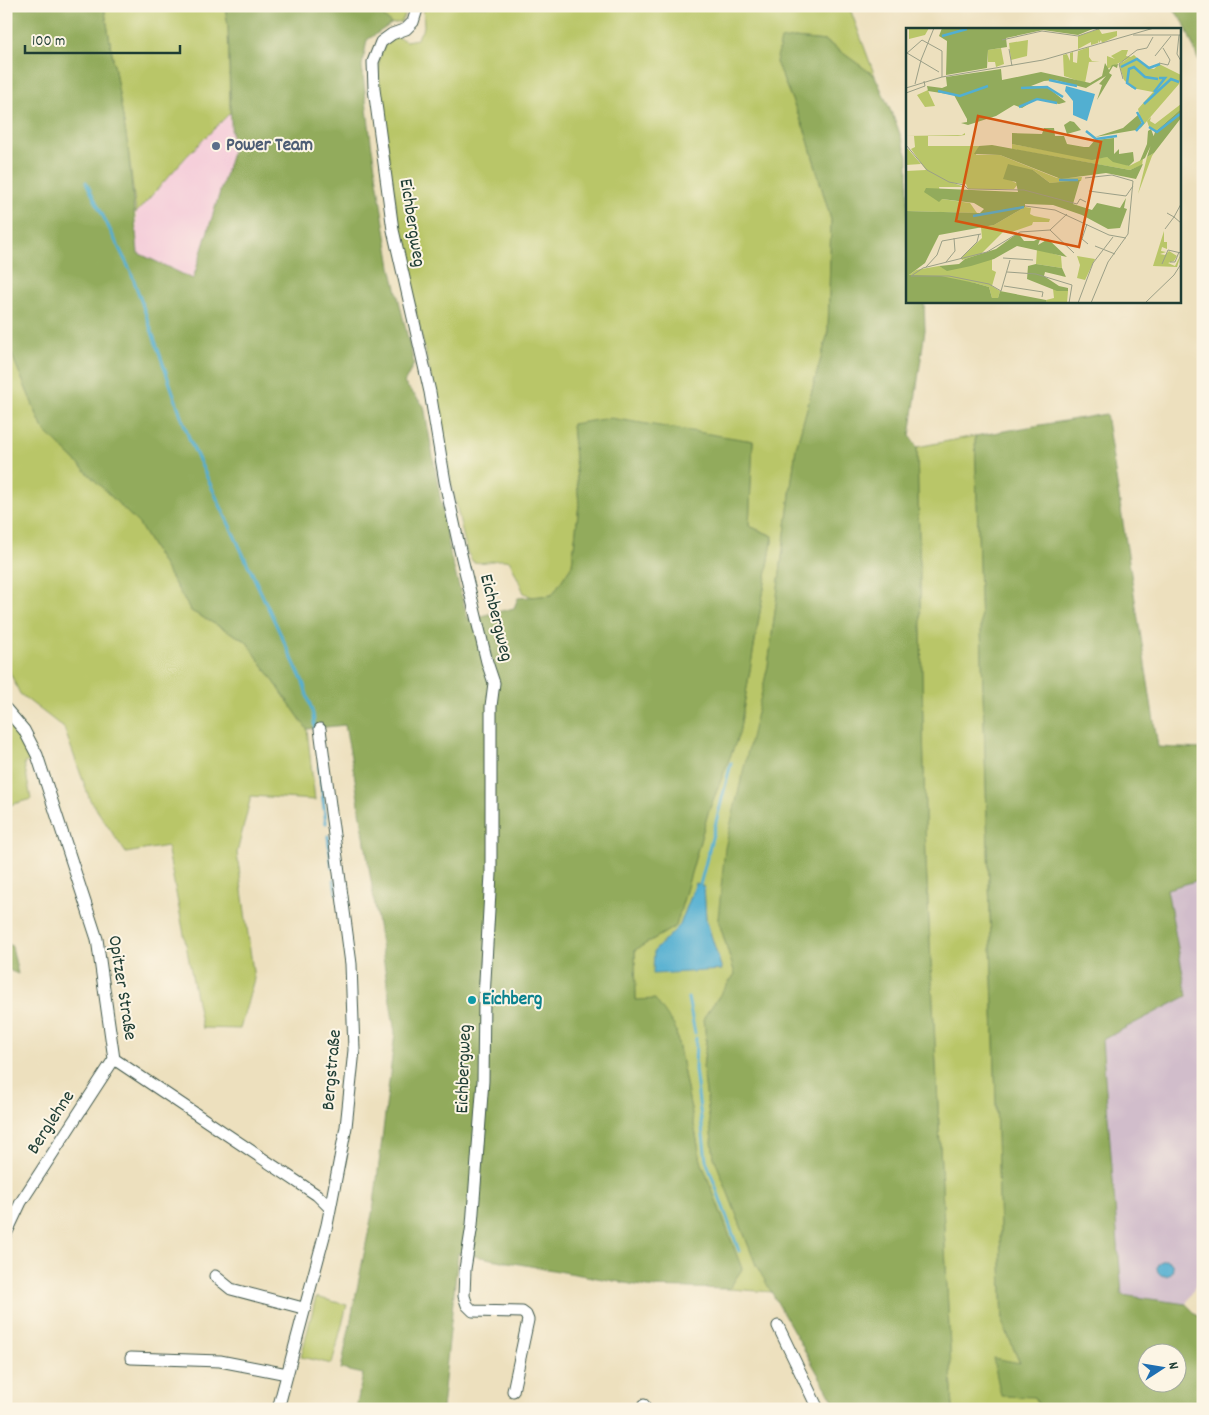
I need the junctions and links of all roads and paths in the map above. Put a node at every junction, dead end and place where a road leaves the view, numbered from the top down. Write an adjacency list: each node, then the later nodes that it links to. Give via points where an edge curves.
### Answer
1 (418, 6): 12 (street, Eichbergweg, via 413,22 406,29 381,42 374,62 374,88 393,230 430,392 459,546 486,662 494,683 490,706 491,874 483,1081 464,1296 473,1311 526,1314 528,1320)
2 (6, 709): 4 (street, Opitzer Straße, via 24,730 37,755 94,930)
3 (320, 728): 5 (street, Bergstraße, via 346,922 355,1033 346,1127)
4 (114, 1059): 5 (street, Opitzer Straße, via 317,1194); 6 (street, Berglehne, via 21,1202)
5 (330, 1208): 8 (street, Bergstraße)
6 (6, 1234)
7 (215, 1276): 8 (street, via 232,1289)
8 (304, 1308): 11 (street, Bergstraße)
9 (778, 1326): 14 (street)
10 (131, 1358): 11 (street, via 220,1361)
11 (287, 1374): 13 (street, Bergstraße)
12 (514, 1391)
13 (278, 1409)
14 (818, 1409)

